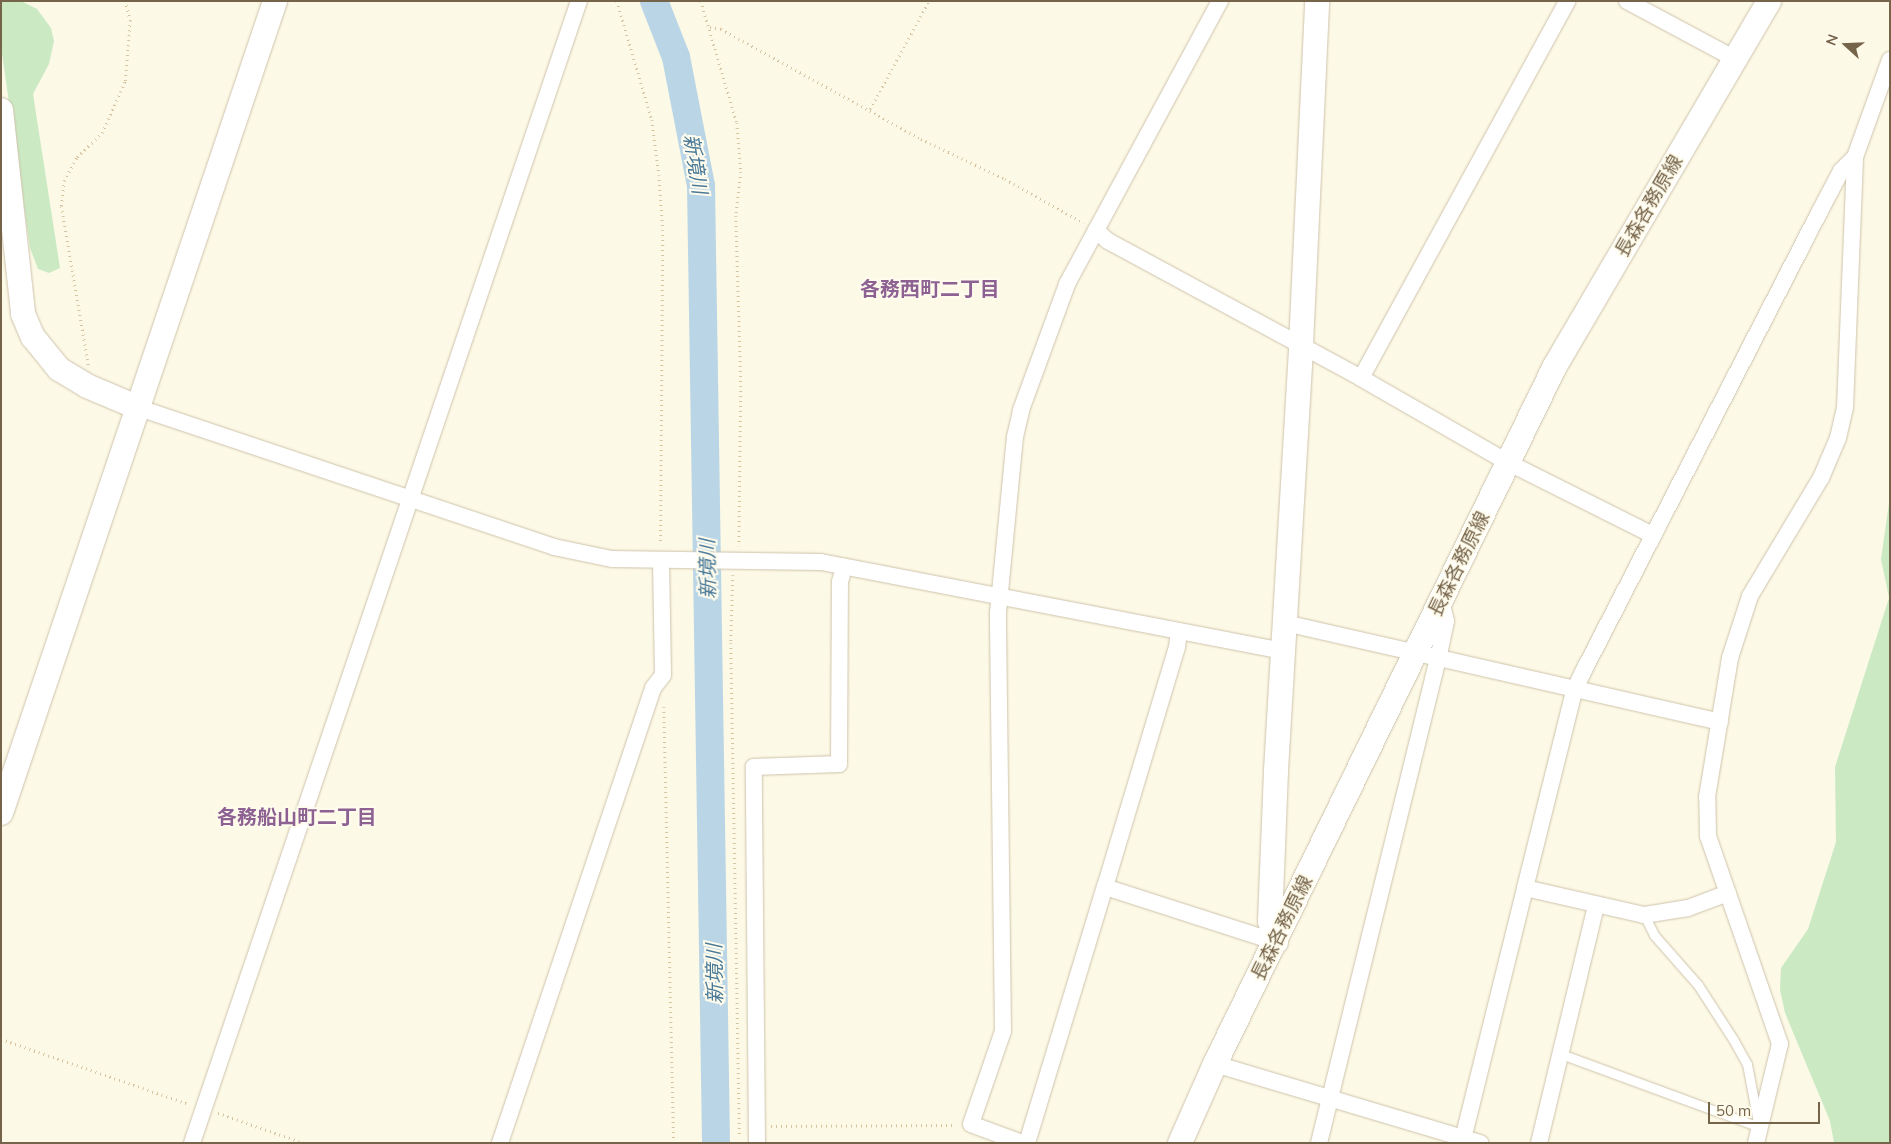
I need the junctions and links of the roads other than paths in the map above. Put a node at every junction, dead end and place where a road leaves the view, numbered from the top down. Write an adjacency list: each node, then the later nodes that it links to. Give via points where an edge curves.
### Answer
1 (275, 1): 15 (street)
2 (579, 1): 17 (street)
3 (1220, 1): 12 (street)
4 (1317, 1): 13 (street)
5 (1567, 1): 14 (street)
6 (1627, 1): 8 (street)
7 (1769, 1): 8 (street, 長森各務原線)
8 (1735, 59): 16 (street, 長森各務原線, via 1555,366)
9 (1890, 60): 11 (street)
10 (1, 110): 15 (street, via 23,314 38,346 49,360 87,386)
11 (1855, 158): 18 (street, via 1841,171); 29 (street, via 1845,408 1838,438 1820,478 1750,596 1730,658)
12 (1096, 230): 13 (street, via 1108,241); 21 (street, via 1067,284 1021,410 1010,468)
13 (1301, 345): 14 (street); 23 (street)
14 (1362, 378): 16 (street)
15 (140, 408): 17 (street); 30 (street)
16 (1507, 462): 18 (street); 22 (street, 長森各務原線)
17 (412, 499): 19 (street, via 554,547 612,559); 42 (street)
18 (1653, 535): 28 (street)
19 (661, 560): 20 (street, via 790,559); 43 (street, via 663,675 650,697)
20 (844, 566): 21 (street); 44 (street, via 840,582 838,764 754,767)
21 (999, 598): 24 (street); 45 (street, via 1003,1031 971,1124)
22 (1441, 601): 26 (street, 長森各務原線); 27 (street, via 1446,620)
23 (1285, 623): 25 (street); 26 (street)
24 (1179, 631): 25 (street); 31 (street, via 1177,647)
25 (1283, 651): 36 (street, via 1270,920)
26 (1415, 655): 27 (street); 36 (street, 長森各務原線)
27 (1438, 659): 28 (street); 39 (street)
28 (1574, 691): 29 (street); 32 (street)
29 (1720, 722): 33 (street, via 1708,797 1708,836)
30 (1, 813)
31 (1105, 887): 36 (street); 46 (street)
32 (1525, 888): 34 (street); 41 (street)
33 (1728, 893): 35 (street, via 1688,908); 40 (street, via 1780,1044)
34 (1596, 905): 35 (street); 37 (street)
35 (1644, 915): 40 (lane, via 1654,935 1698,985 1747,1064)
36 (1276, 942): 38 (street, 長森各務原線)
37 (1561, 1054): 40 (lane); 50 (street)
38 (1215, 1064): 39 (street); 47 (street, 長森各務原線)
39 (1330, 1098): 41 (street); 48 (street)
40 (1757, 1135)
41 (1463, 1140): 49 (street)
42 (192, 1143)
43 (500, 1143)
44 (757, 1143)
45 (1022, 1143)
46 (1027, 1143)
47 (1180, 1143)
48 (1319, 1143)
49 (1480, 1143)
50 (1539, 1143)

